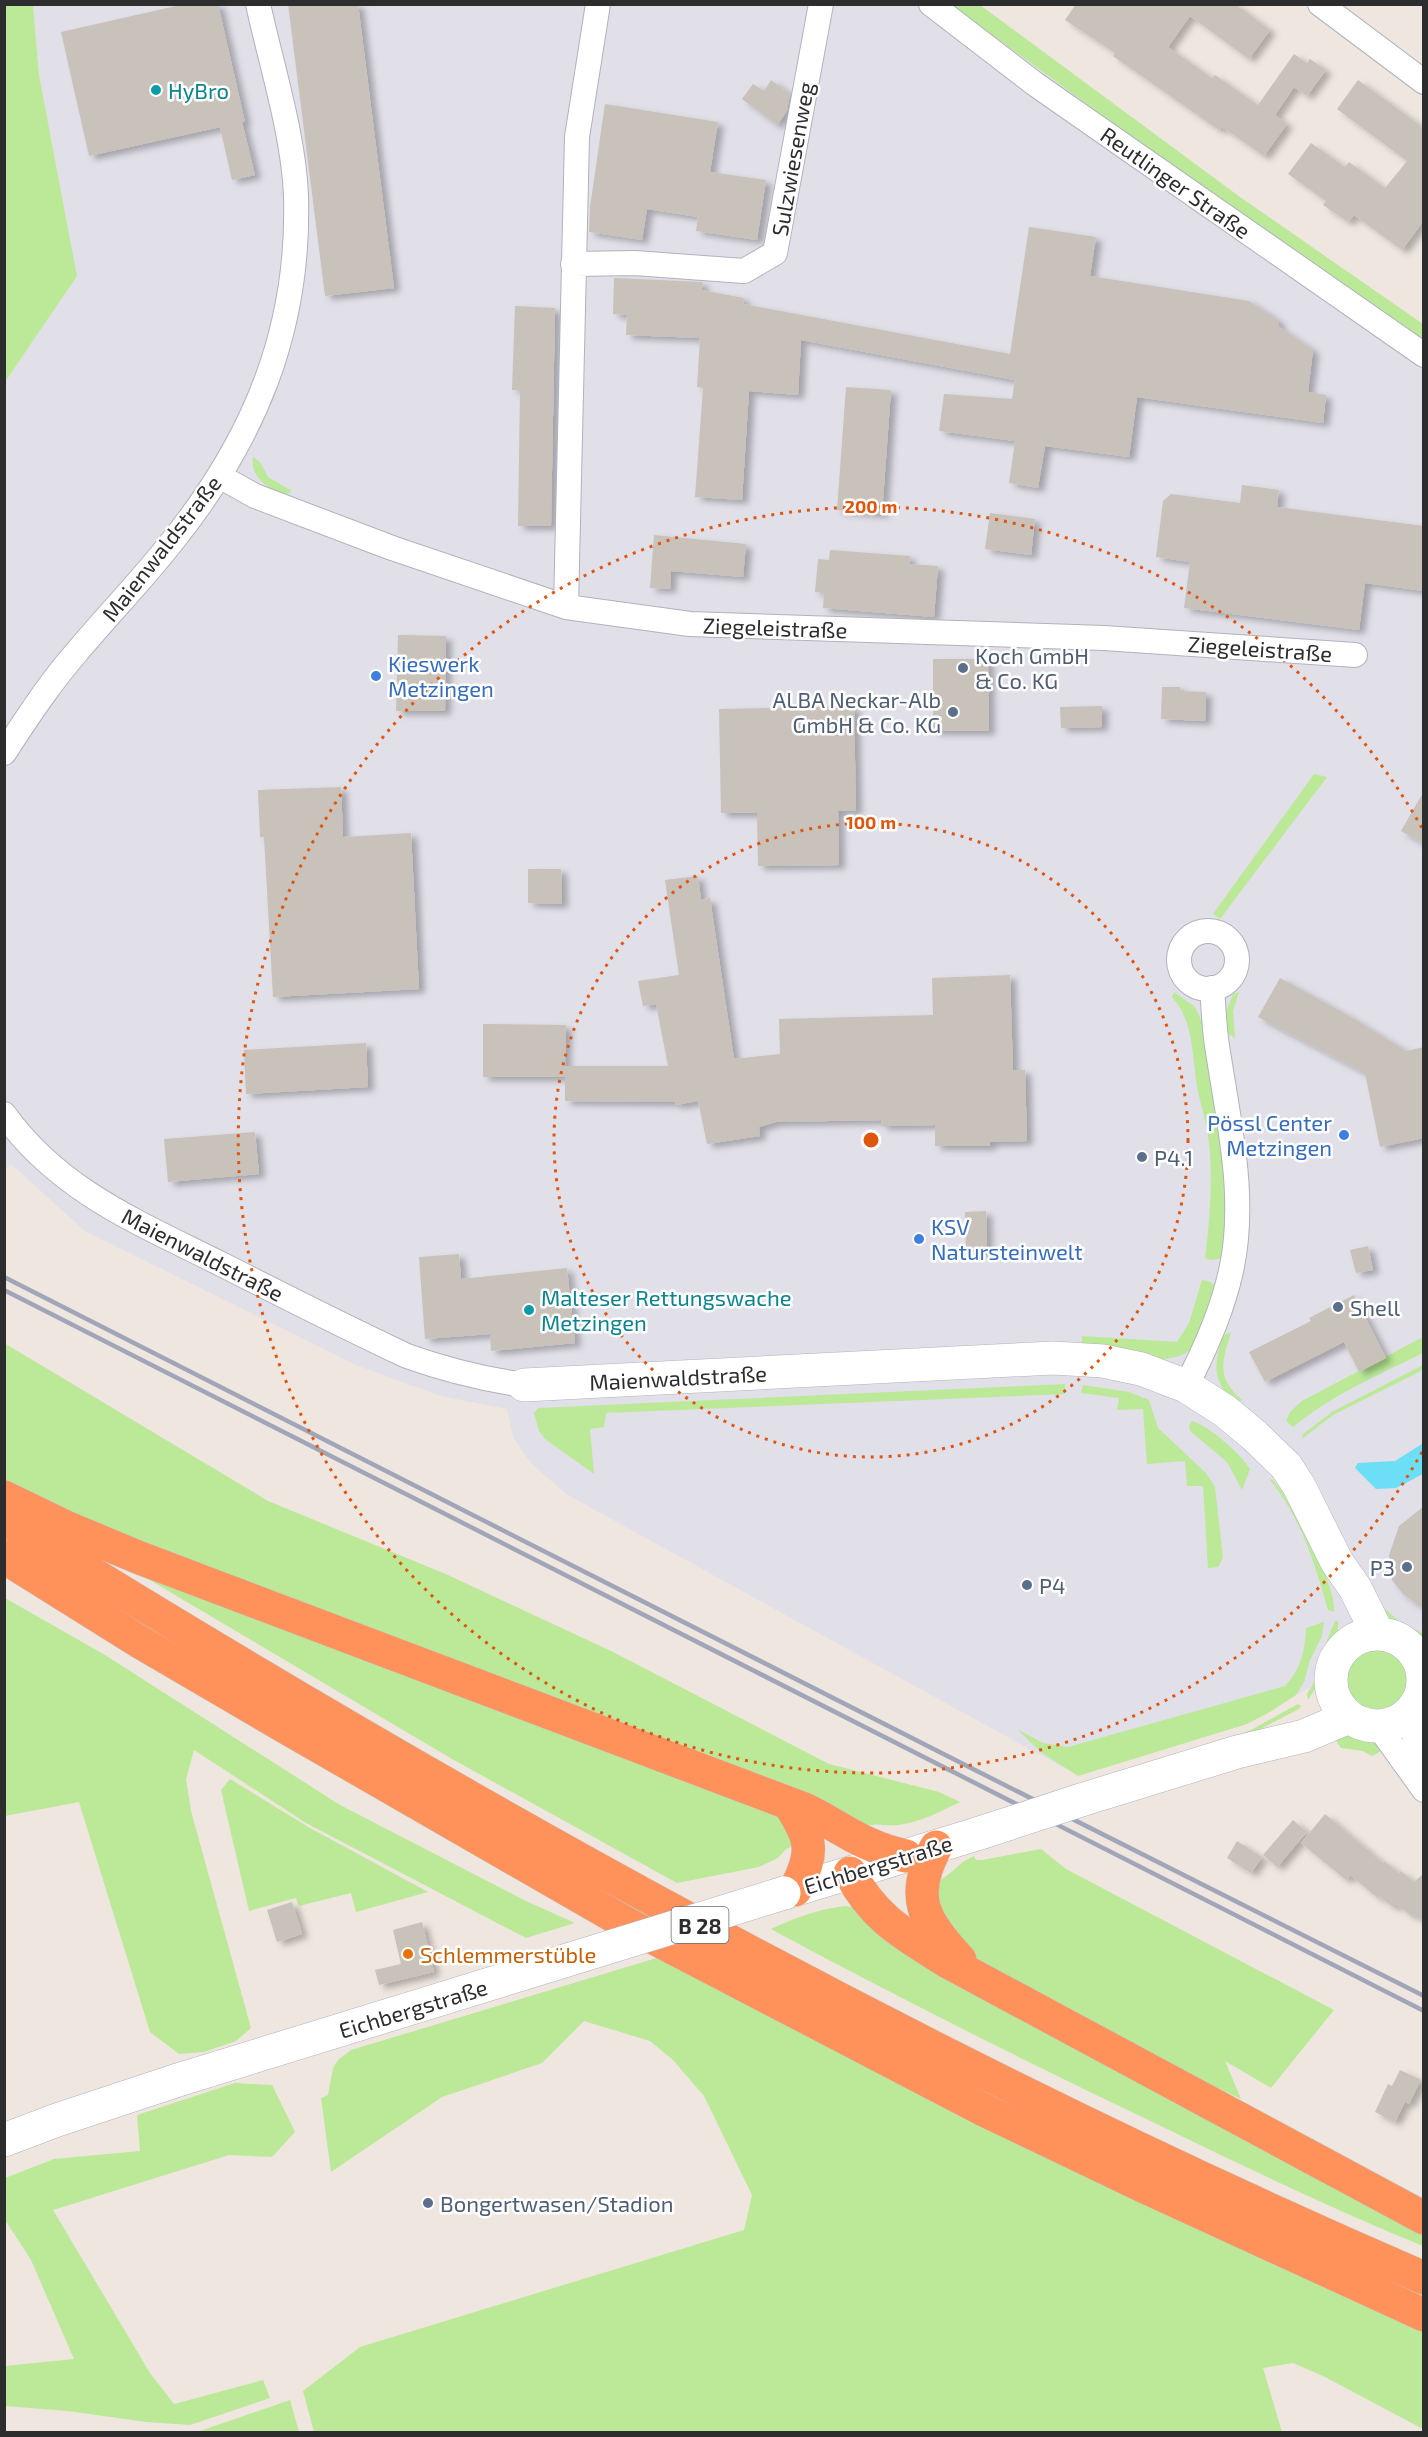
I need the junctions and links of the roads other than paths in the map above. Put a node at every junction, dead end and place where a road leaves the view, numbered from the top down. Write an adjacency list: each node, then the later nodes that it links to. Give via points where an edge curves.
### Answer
1 (258, 4): 10 (street, Maienwaldstraße, via 286,126 296,194 296,254 290,302 266,382)
2 (598, 4): 8 (street, via 577,137)
3 (821, 4): 8 (street, Sulzwiesenweg, via 775,253 744,271 634,263)
4 (931, 4): 9 (street, Reutlinger Straße, via 1035,84)
5 (1320, 4): 6 (street)
6 (1349, 14): 7 (street)
7 (1424, 82)
8 (573, 264): 11 (street)
9 (1424, 355)
10 (219, 476): 11 (street, Ziegeleistraße, via 255,496 392,549); 13 (street, Maienwaldstraße, via 171,542 37,702)
11 (566, 607): 12 (street, Ziegeleistraße, via 690,624 1104,638)
12 (1355, 654)
13 (4, 753)
14 (1212, 988): 17 (street, via 1217,1049 1236,1168 1236,1221 1231,1271 1209,1341)
15 (4, 1114): 16 (street, Maienwaldstraße, via 47,1164 81,1191 140,1223 407,1356 478,1379)
16 (524, 1385): 17 (main road, Maienwaldstraße, via 1053,1358 1103,1361 1141,1369)
17 (1186, 1386): 21 (main road, Maienwaldstraße, via 1225,1411 1286,1466)
18 (4, 1497): 29 (highway, via 171,1571)
19 (4, 1520): 36 (highway, B 28, via 343,1723 637,1891 996,2078)
20 (9, 1561): 37 (highway, B 28, via 140,1642 631,1926 994,2115)
21 (1337, 1562): 22 (main road, Maienwaldstraße); 23 (main road, Maienwaldstraße)
22 (1378, 1634): 23 (main road, via 1362,1636); 24 (main road, via 1405,1643)
23 (1347, 1645): 25 (main road, via 1333,1666 1331,1678)
24 (1421, 1669): 26 (main road, via 1419,1701)
25 (1353, 1711): 26 (main road, Eichbergstraße, via 1399,1721); 28 (street); 30 (main road, Eichbergstraße, bridge, via 1309,1711 1237,1752)
26 (1408, 1714): 27 (street)
27 (1424, 1759)
28 (1424, 1790)
29 (789, 1804): 30 (highway, via 881,1851); 32 (highway, via 802,1826 809,1851 807,1866)
30 (921, 1851): 31 (main road, Eichbergstraße); 33 (highway, via 925,1866 921,1898 935,1929)
31 (850, 1873): 32 (main road, Eichbergstraße); 33 (highway, via 878,1914 906,1936)
32 (790, 1892): 34 (main road, Eichbergstraße, bridge, via 177,2080)
33 (980, 1980): 35 (highway)
34 (4, 2140)
35 (1424, 2218)
36 (1424, 2278)
37 (1424, 2315)

